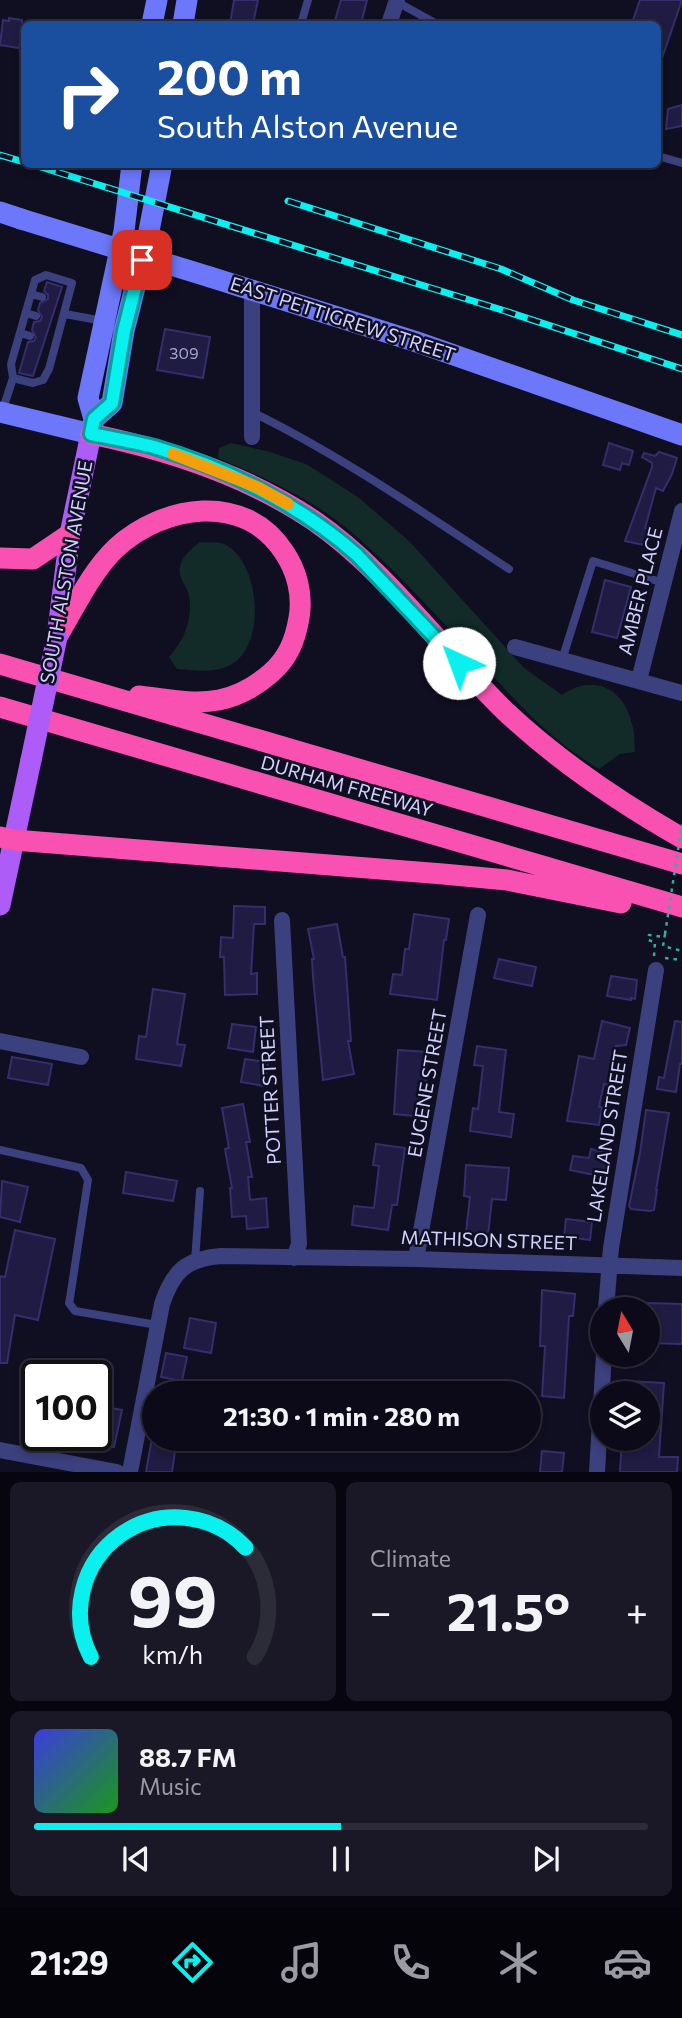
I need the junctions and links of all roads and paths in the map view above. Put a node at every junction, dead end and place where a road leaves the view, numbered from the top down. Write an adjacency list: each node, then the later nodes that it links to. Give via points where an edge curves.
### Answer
1 (157, 0): 5 (street)
2 (187, 0): 6 (street)
3 (308, 0): 7 (lane)
4 (397, 1): 8 (street); 9 (lane)
5 (153, 21)
6 (184, 21)
7 (302, 21)
8 (390, 21)
9 (432, 21)
10 (661, 157): 11 (lane)
11 (682, 163)
12 (132, 168): 23 (street)
13 (161, 168): 36 (street, SOUTH ALSTON AVENUE, via 112,403)
14 (0, 212): 15 (street, EAST PETTIGREW STREET, bridge)
15 (252, 290): 35 (street); 37 (street, EAST PETTIGREW STREET)
16 (31, 294): 17 (lane); 19 (lane, via 35,280 46,275 72,284); 20 (lane)
17 (42, 297)
18 (57, 302): 19 (lane)
19 (66, 310): 23 (lane); 24 (lane)
20 (26, 313): 21 (lane); 25 (lane)
21 (36, 316)
22 (51, 321): 24 (lane)
23 (105, 321): 36 (street, via 88,398)
24 (62, 325): 28 (lane)
25 (20, 333): 26 (lane); 29 (lane)
26 (30, 336)
27 (45, 340): 28 (lane)
28 (56, 343): 32 (lane)
29 (14, 353): 30 (lane); 33 (lane)
30 (24, 356)
31 (39, 361): 32 (lane)
32 (50, 365): 33 (lane, via 43,380 33,383)
33 (13, 378): 34 (lane)
34 (1, 412): 36 (street)
35 (252, 412): 38 (street); 42 (lane, via 378,482)
36 (92, 427): 40 (main road, SOUTH ALSTON AVENUE); 54 (highway, via 257,487 315,521 357,555 536,738 606,791)
37 (682, 435)
38 (252, 437)
39 (682, 511): 43 (street, AMBER PLACE)
40 (70, 534): 41 (highway, via 33,559); 44 (main road, SOUTH ALSTON AVENUE)
41 (0, 558)
42 (509, 569)
43 (664, 583): 46 (lane, via 593,561); 48 (street, AMBER PLACE)
44 (57, 637): 49 (highway, via 110,555 146,526 186,511 219,511 249,520 267,531 291,563 300,595 297,632 282,662 257,685 239,694 197,702); 53 (main road, SOUTH ALSTON AVENUE, bridge, via 31,760)
45 (515, 647): 46 (street)
46 (562, 660): 48 (street)
47 (0, 664): 49 (highway, DURHAM FREEWAY)
48 (639, 680): 50 (street)
49 (90, 691): 55 (highway, DURHAM FREEWAY)
50 (682, 693)
51 (0, 707): 57 (highway, DURHAM FREEWAY)
52 (682, 824): 60 (path, bridge)
53 (7, 838): 56 (main road, SOUTH ALSTON AVENUE); 57 (highway, via 468,876 635,906)
54 (682, 838)
55 (682, 864)
56 (0, 905)
57 (682, 908)
58 (478, 915): 70 (street, EUGENE STREET)
59 (282, 920): 69 (street, POTTER STREET, via 299,1244)
60 (664, 936): 61 (path, via 663,946); 64 (path, via 649,935 648,940 655,942)
61 (682, 951)
62 (674, 958): 63 (path)
63 (682, 960)
64 (657, 964): 72 (street, LAKELAND STREET)
65 (0, 1041): 66 (street)
66 (81, 1057)
67 (0, 1150): 75 (lane, via 81,1168 86,1174 72,1308)
68 (200, 1191): 71 (lane)
69 (294, 1258): 70 (street, MATHISON STREET); 71 (street, MATHISON STREET, via 221,1255)
70 (416, 1259): 72 (street, MATHISON STREET)
71 (195, 1261): 75 (street, via 178,1272 168,1287)
72 (609, 1265): 73 (street, MATHISON STREET); 74 (street, LAKELAND STREET)
73 (682, 1268)
74 (607, 1297)
75 (157, 1325): 79 (street)
76 (603, 1367): 80 (street)
77 (0, 1450): 78 (street)
78 (117, 1472)
79 (130, 1472)
80 (597, 1472)

